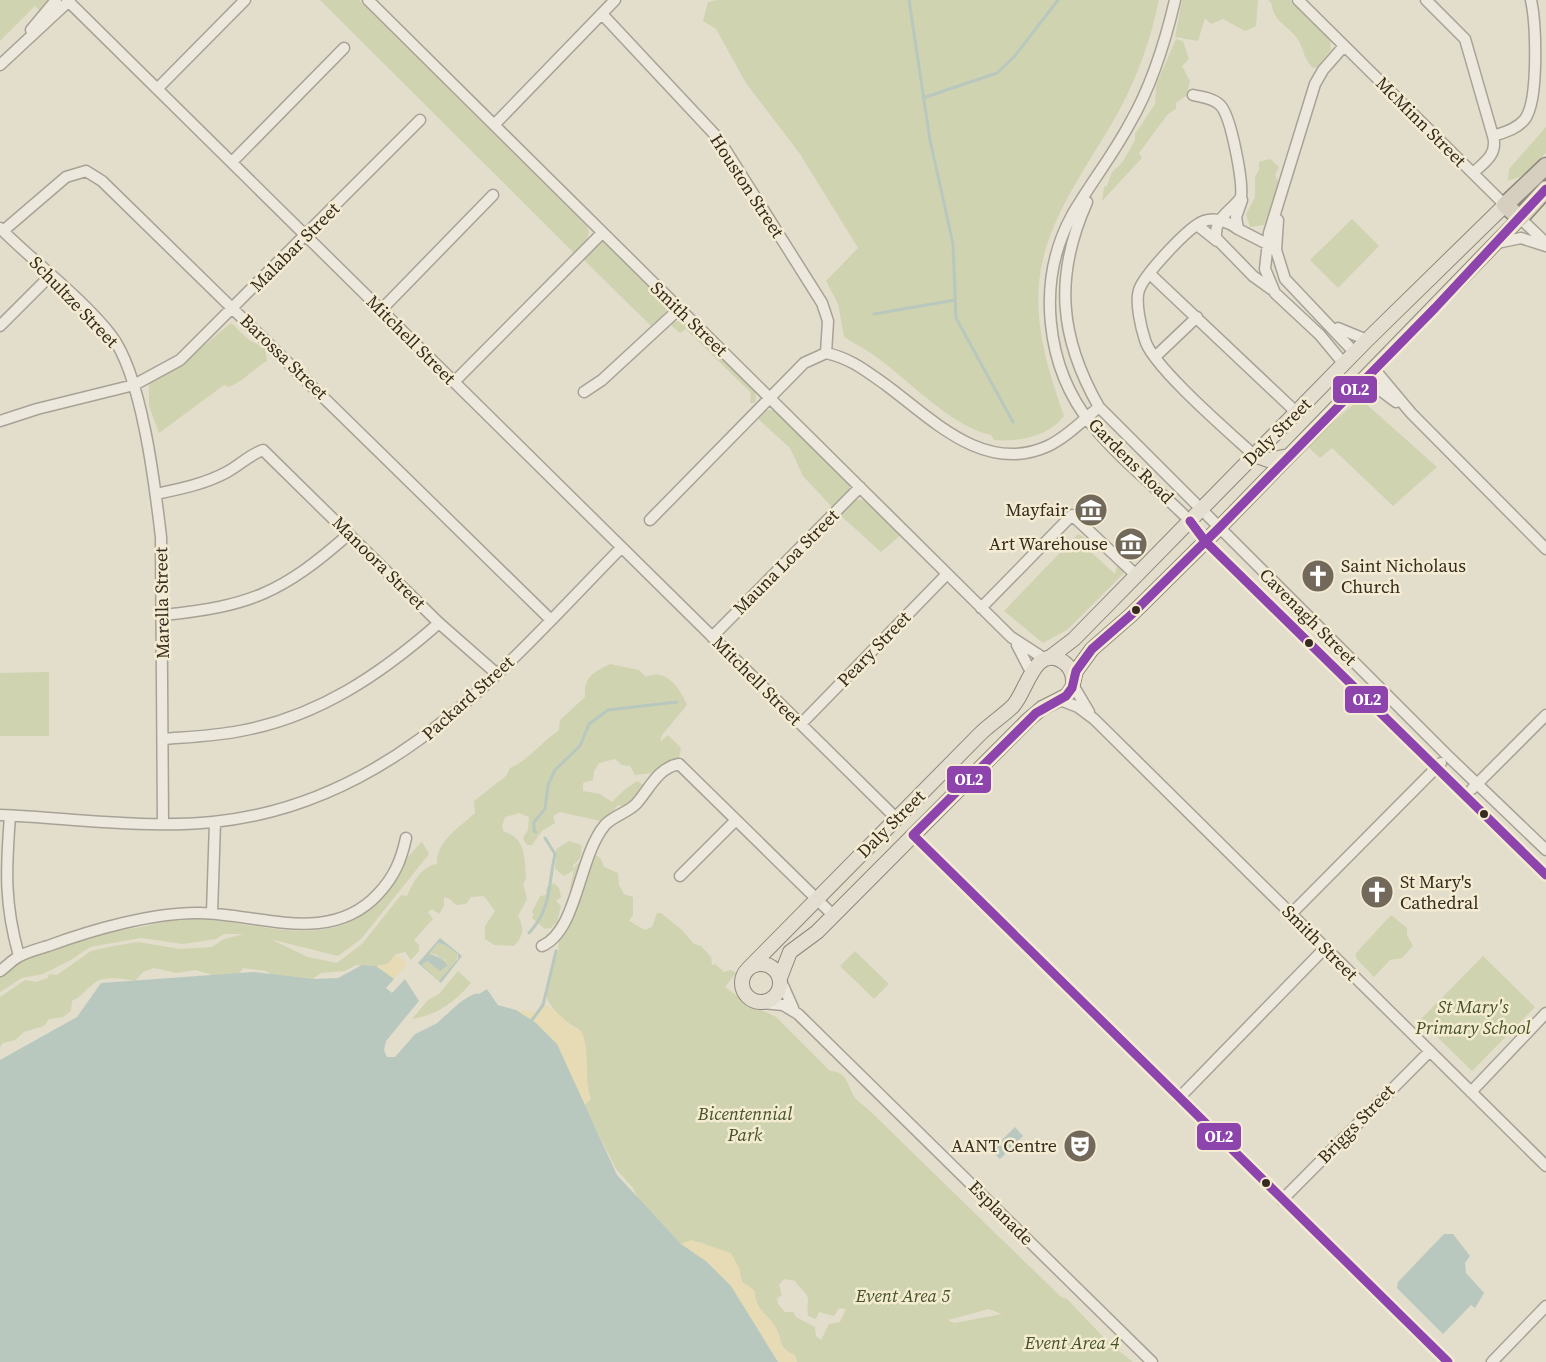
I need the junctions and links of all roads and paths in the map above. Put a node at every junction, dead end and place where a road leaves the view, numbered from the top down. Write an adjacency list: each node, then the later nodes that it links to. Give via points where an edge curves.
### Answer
1 (69, 0): 11 (street); 15 (street, Mitchell Street)
2 (245, 0): 15 (street)
3 (368, 0): 18 (street, Smith Street)
4 (615, 0): 10 (street)
5 (1175, 0): 21 (street, Gardens Road, via 1150,81)
6 (1298, 0): 12 (street, McMinn Street)
7 (1426, 0): 19 (street, via 1465,39)
8 (1530, 0): 19 (street, via 1536,25 1529,111 1516,127)
9 (51, 2): 11 (street)
10 (602, 14): 18 (street); 55 (street, Houston Street, via 735,161 822,303 828,321)
11 (18, 46): 14 (street)
12 (1344, 46): 23 (street, McMinn Street); 25 (street, via 1315,84)
13 (344, 48): 20 (street)
14 (0, 65)
15 (157, 89): 20 (street, Mitchell Street)
16 (1192, 95): 26 (street, via 1215,101 1225,112)
17 (420, 120): 35 (street, Malabar Street)
18 (494, 124): 34 (street, Smith Street)
19 (1493, 136): 23 (street, via 1492,154)
20 (232, 162): 35 (street, Mitchell Street)
21 (1105, 166): 64 (street, Gardens Road, via 1073,237 1064,297 1071,344); 66 (street, Gardens Road, via 1061,239 1050,294 1051,331 1059,363)
22 (1546, 166): 28 (highway)
23 (1473, 173): 28 (street, McMinn Street)
24 (1546, 189): 29 (highway)
25 (1283, 190): 37 (street); 40 (street)
26 (1241, 194): 30 (street); 33 (street, via 1236,217)
27 (493, 195): 49 (street)
28 (1505, 205): 29 (highway, McMinn Street); 54 (main road, Daly Street)
29 (1520, 218): 38 (main road, Daly Street); 39 (street, McMinn Street)
30 (1219, 220): 31 (street); 33 (street); 36 (street)
31 (1197, 225): 36 (street); 42 (street)
32 (2, 229): 43 (street, Schultze Street); 47 (street, Barossa Street, via 66,177 86,171 102,181)
33 (1238, 229): 37 (street)
34 (602, 233): 48 (street, Smith Street); 60 (street)
35 (306, 236): 47 (street, Malabar Street); 49 (street, Mitchell Street)
36 (1217, 242): 45 (street)
37 (1267, 242): 40 (street); 44 (street)
38 (1497, 243): 39 (street, via 1521,238); 59 (main road, Daly Street)
39 (1546, 244)
40 (1276, 250): 41 (street)
41 (1281, 272): 44 (street); 46 (street)
42 (1150, 274): 51 (street); 57 (street, via 1138,296 1145,341)
43 (51, 275): 53 (street); 61 (street, Schultze Street, via 111,334)
44 (1266, 276): 45 (street)
45 (1275, 293): 50 (street)
46 (1307, 301): 50 (street); 52 (street)
47 (234, 309): 61 (street, Malabar Street, via 180,360); 89 (street, Barossa Street)
48 (679, 309): 62 (street); 63 (street, Smith Street)
49 (381, 310): 60 (street, Mitchell Street)
50 (1297, 311): 58 (street)
51 (1197, 317): 57 (street); 65 (street)
52 (1328, 321): 54 (street); 56 (street)
53 (0, 326)
54 (1367, 340): 56 (main road, Daly Street)
55 (826, 352): 63 (street, via 804,363); 66 (street, via 855,363 963,441 1001,455 1047,446)
56 (1355, 353): 58 (main road, Daly Street); 59 (main road)
57 (1156, 356): 70 (street, via 1159,364)
58 (1344, 364): 59 (main road); 65 (main road, Daly Street)
59 (1370, 375): 68 (main road, Daly Street); 82 (street)
60 (454, 382): 81 (street, Mitchell Street)
61 (134, 385): 67 (street, Malabar Street); 74 (street, Marella Street)
62 (584, 392)
63 (769, 398): 73 (street, Smith Street); 76 (street)
64 (1099, 407): 66 (street); 69 (street, Gardens Road)
65 (1296, 412): 68 (main road); 70 (main road, Daly Street)
66 (1086, 417): 72 (street, Gardens Road)
67 (0, 421)
68 (1314, 430): 71 (main road, Daly Street)
69 (1139, 448): 72 (street); 75 (street, Gardens Road)
70 (1254, 455): 71 (main road, via 1268,460); 75 (main road, Daly Street)
71 (1288, 456): 78 (main road, Daly Street)
72 (1127, 460): 77 (street, Gardens Road)
73 (860, 487): 83 (street, Smith Street); 91 (street, Mauna Loa Street)
74 (156, 494): 79 (street, Manoora Street, via 208,481 263,450); 88 (street, Marella Street)
75 (1200, 509): 77 (main road, Daly Street); 78 (street, Gardens Road)
76 (650, 520)
77 (1189, 520): 80 (street, Gardens Road); 84 (main road, Daly Street)
78 (1219, 528): 80 (main road, Daly Street); 85 (street, Cavenagh Street)
79 (349, 534): 88 (street, via 295,578 269,592 213,610); 90 (street, Manoora Street)
80 (1205, 541): 86 (street, Cavenagh Street); 96 (main road, Daly Street, via 1092,650 1079,666)
81 (621, 548): 89 (street, Packard Street); 91 (street, Mitchell Street)
82 (1546, 549)
83 (947, 574): 87 (street, Smith Street); 100 (street, Peary Street)
84 (1136, 575): 87 (street, via 1072,515); 93 (main road, Daly Street, via 1074,639)
85 (1284, 592): 86 (street); 102 (street, Cavenagh Street)
86 (1271, 606): 103 (street, Cavenagh Street)
87 (981, 608): 92 (street, Smith Street)
88 (163, 615): 101 (street, Marella Street)
89 (551, 620): 94 (street, Packard Street)
90 (439, 623): 94 (street, Manoora Street); 101 (street, via 364,682 322,704 241,731)
91 (712, 637): 100 (street, Mitchell Street)
92 (1011, 637): 93 (street, Smith Street); 95 (street, Smith Street)
93 (1047, 659): 95 (main road, via 1035,665); 96 (main road, via 1067,664)
94 (497, 674): 109 (street, Packard Street, via 432,733 369,772 295,803)
95 (1030, 674): 97 (main road, via 1032,689 1038,697); 107 (main road, Daly Street, via 1026,689 1012,707)
96 (1073, 683): 97 (main road); 99 (street, Smith Street)
97 (1058, 700): 99 (street, Smith Street, via 1078,707); 111 (main road, Daly Street, via 1028,720)
98 (1546, 715): 104 (street)
99 (1094, 719): 118 (street, Smith Street)
100 (801, 724): 107 (street, Mitchell Street)
101 (163, 739): 110 (street, Marella Street)
102 (1448, 756): 103 (street); 104 (street, Cavenagh Street)
103 (1437, 767): 105 (street, Cavenagh Street); 118 (street)
104 (1477, 785): 105 (street); 113 (street, Cavenagh Street)
105 (1466, 796): 114 (street, Cavenagh Street)
106 (5, 815): 110 (street, Packard Street); 122 (street, via 6,888)
107 (896, 819): 111 (main road, Mitchell Street); 116 (main road, Daly Street)
108 (735, 821): 115 (street); 116 (street); 120 (street, via 685,768 679,764 670,768 651,782 627,812 606,825 585,862 565,924 557,937)
109 (214, 822): 110 (street, Packard Street); 117 (street)
110 (163, 824)
111 (913, 835): 119 (main road, Daly Street); 131 (street, Mitchell Street)
112 (406, 838): 117 (street, via 400,863 386,885 367,906 342,920 309,925)
113 (1546, 850)
114 (1545, 872)
115 (680, 876)
116 (816, 900): 119 (street); 123 (main road, Daly Street)
117 (212, 914): 122 (street, via 178,915 88,931)
118 (1291, 914): 121 (street, Smith Street)
119 (833, 915): 125 (main road, Daly Street, via 790,952)
120 (542, 946)
121 (1325, 948): 129 (street, Smith Street); 131 (street)
122 (19, 956): 124 (street)
123 (748, 969): 125 (main road, via 764,964 775,970); 126 (main road, via 743,988 749,998)
124 (0, 971)
125 (780, 980): 126 (main road, Daly Street, via 774,998); 128 (street, Esplanade, via 784,994)
126 (761, 1003): 128 (street, Esplanade, via 783,1005)
127 (1546, 1013): 130 (street)
128 (798, 1014): 135 (street, Esplanade)
129 (1430, 1051): 130 (street, Smith Street); 133 (street, Briggs Street)
130 (1472, 1092): 132 (street, Smith Street)
131 (1179, 1098): 133 (street, Mitchell Street)
132 (1546, 1166)
133 (1282, 1200): 136 (street, Mitchell Street)
134 (1546, 1307): 137 (street)
135 (1152, 1362)
136 (1448, 1362)
137 (1492, 1362)

